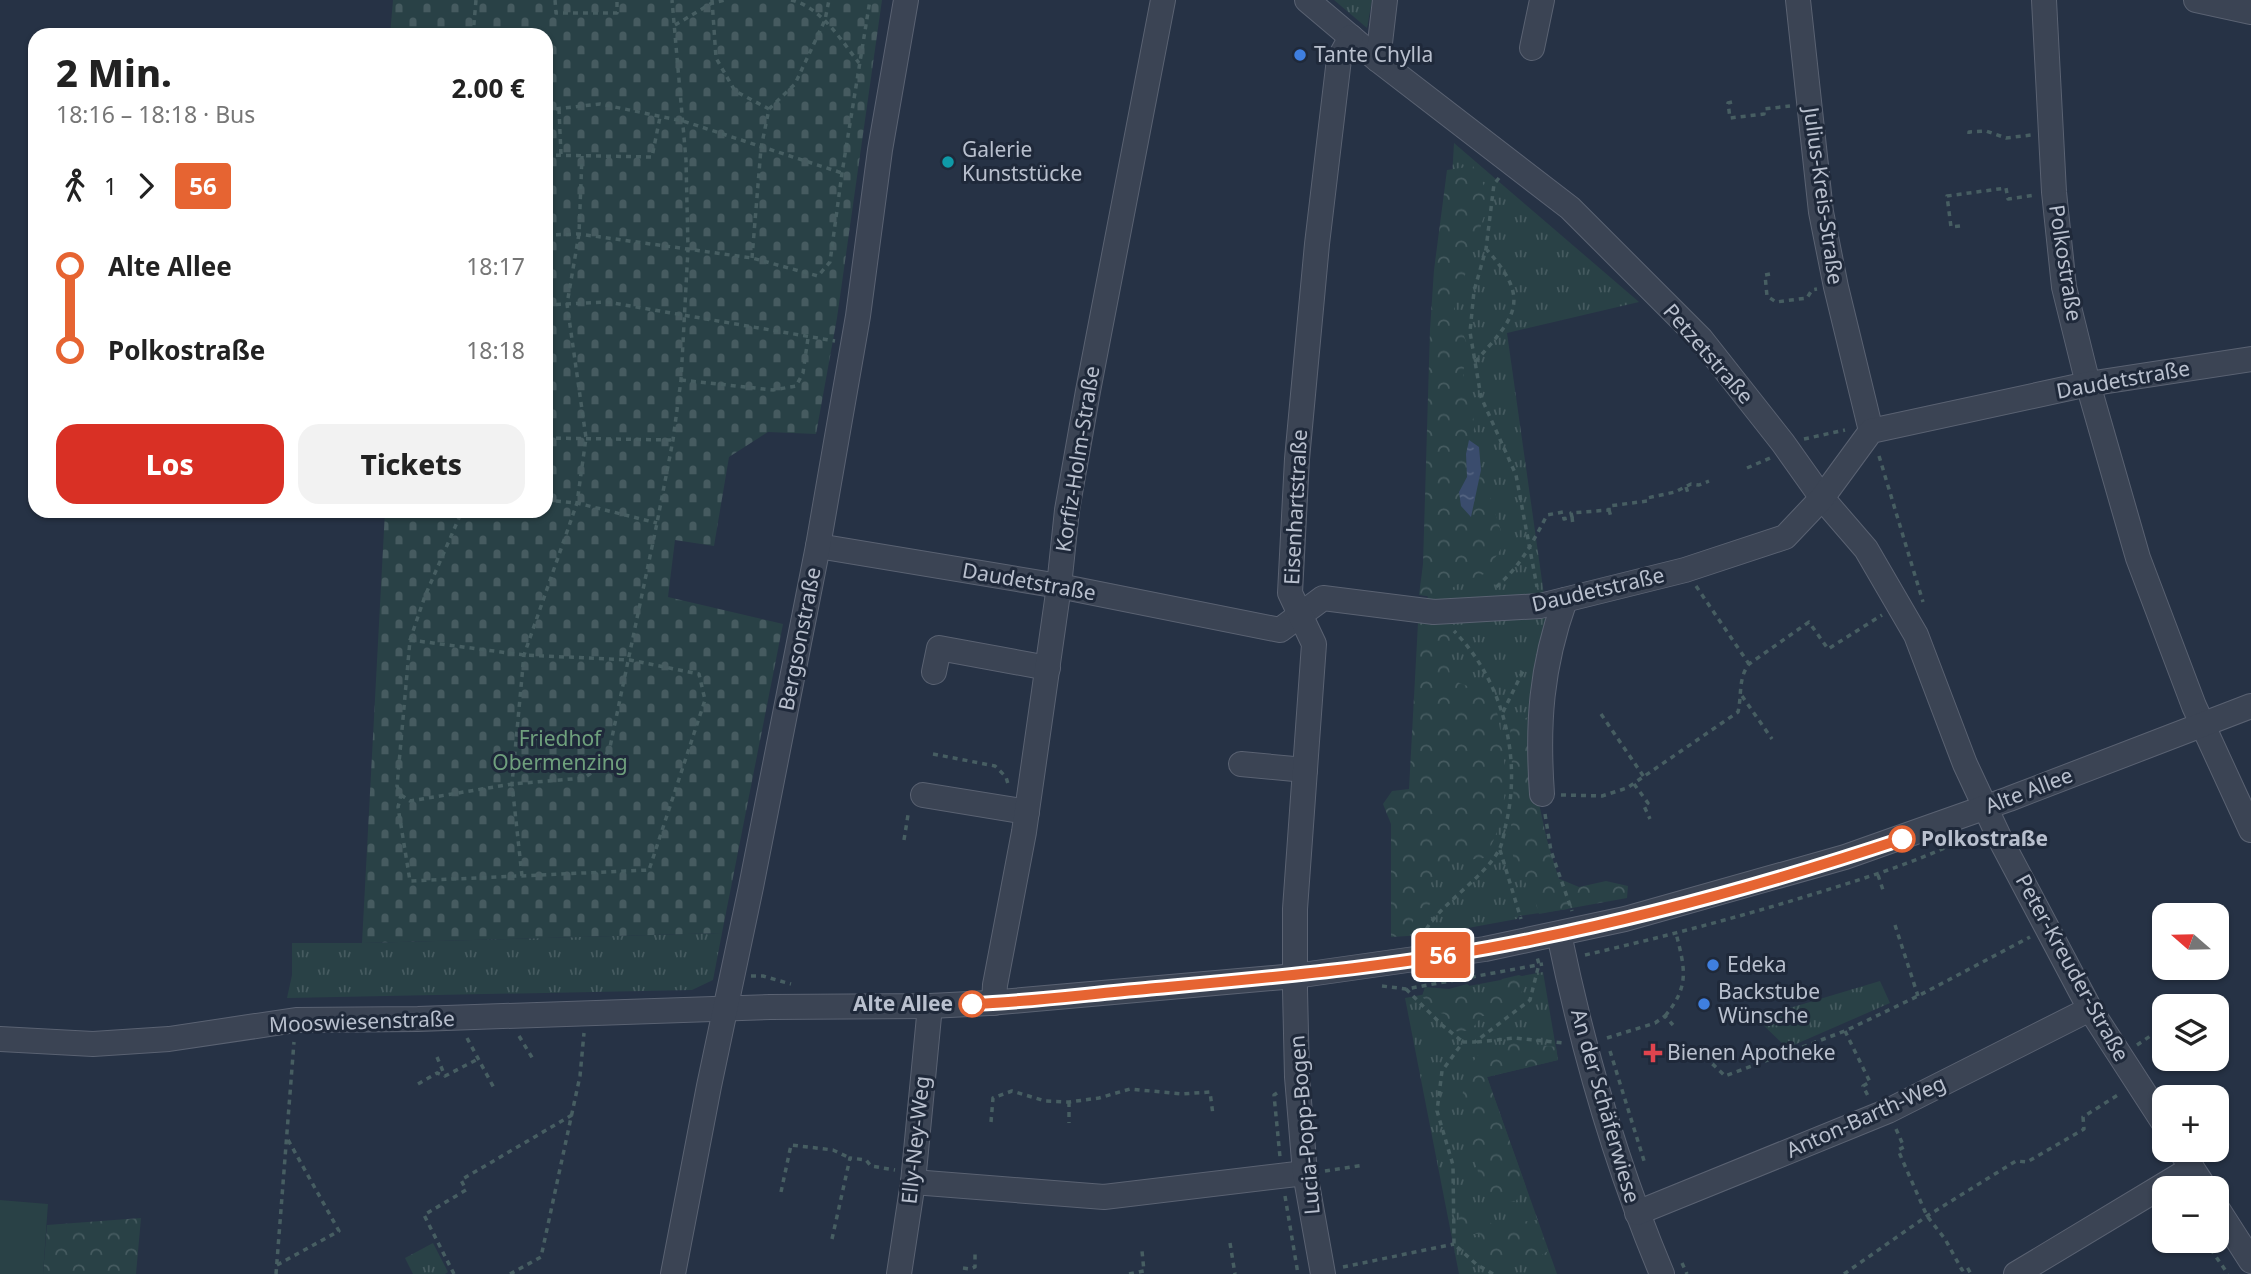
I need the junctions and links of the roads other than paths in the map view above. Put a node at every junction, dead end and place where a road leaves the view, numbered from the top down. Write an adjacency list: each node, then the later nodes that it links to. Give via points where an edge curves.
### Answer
1 (906, 0): 17 (street, Bergsonstraße)
2 (1163, 0): 18 (street, Korfiz-Holm-Straße, via 1088,391)
3 (1307, 0): 10 (street, Petzetstraße)
4 (1385, 0): 12 (street)
5 (1542, 0): 11 (street)
6 (1798, 0): 15 (street, Julius-Kreis-Straße, via 1821,212)
7 (2044, 0): 14 (street, Polkostraße, via 2064,287)
8 (2196, 0): 9 (street)
9 (2251, 12)
10 (1351, 37): 12 (street, Petzetstraße); 20 (street, Eisenhartstraße, via 1339,59 1297,459 1290,593)
11 (1532, 48)
12 (1378, 60): 16 (street, Petzetstraße, via 1570,208 1701,339)
13 (2251, 359): 14 (street, Daudetstraße)
14 (2088, 384): 15 (street, Daudetstraße); 24 (street, Polkostraße, via 2138,558)
15 (1871, 431): 16 (street, Daudetstraße)
16 (1822, 498): 19 (street, Daudetstraße, via 1785,537 1685,570); 30 (street, Petzetstraße, via 1866,549 1916,635)
17 (818, 547): 18 (street, Daudetstraße); 36 (street, Bergsonstraße)
18 (1059, 586): 20 (street, Daudetstraße, via 1280,630); 21 (street, Korfiz-Holm-Straße)
19 (1565, 600): 20 (street, Daudetstraße, via 1541,606 1434,612 1323,598); 27 (street, via 1541,699)
20 (1301, 616): 26 (street, Eisenhartstraße, via 1314,644)
21 (1048, 668): 22 (street, via 939,648); 29 (street, Korfiz-Holm-Straße)
22 (934, 672)
23 (2251, 706): 24 (street, Alte Allee)
24 (2204, 724): 30 (street, Alte Allee); 31 (street, Polkostraße)
25 (1241, 764): 26 (street)
26 (1305, 770): 33 (street, Eisenhartstraße)
27 (1542, 794)
28 (923, 795): 29 (street)
29 (1028, 805): 34 (street, Korfiz-Holm-Straße)
30 (1986, 808): 32 (street, Alte Allee, via 1845,858 1669,907); 37 (street, Peter-Kreuder-Straße)
31 (2251, 830)
32 (1560, 924): 33 (street, Alte Allee, via 1485,948); 43 (street, An der Schäferwiese, via 1594,1033 1605,1116)
33 (1295, 976): 34 (street, Alte Allee); 41 (street, Lucia-Popp-Bogen, via 1297,1077)
34 (994, 1003): 35 (street, Alte Allee)
35 (930, 1006): 36 (street, Alte Allee); 42 (street, Elly-Ney-Weg)
36 (726, 1009): 38 (street, Mooswiesenstraße, via 296,1020 169,1039 93,1044); 48 (street, Bergsonstraße)
37 (2090, 1009): 39 (street, Peter-Kreuder-Straße); 43 (street, Anton-Barth-Weg, via 1886,1112)
38 (0, 1039)
39 (2152, 1105)
40 (2192, 1169): 50 (street)
41 (1315, 1172): 42 (street, via 1104,1197); 47 (street, Lucia-Popp-Bogen)
42 (914, 1178): 49 (street, Elly-Ney-Weg)
43 (1637, 1213): 46 (street, An der Schäferwiese)
44 (2229, 1227): 45 (street)
45 (2251, 1261)
46 (1672, 1268)
47 (1332, 1271)
48 (673, 1274)
49 (899, 1274)
50 (2016, 1274)

